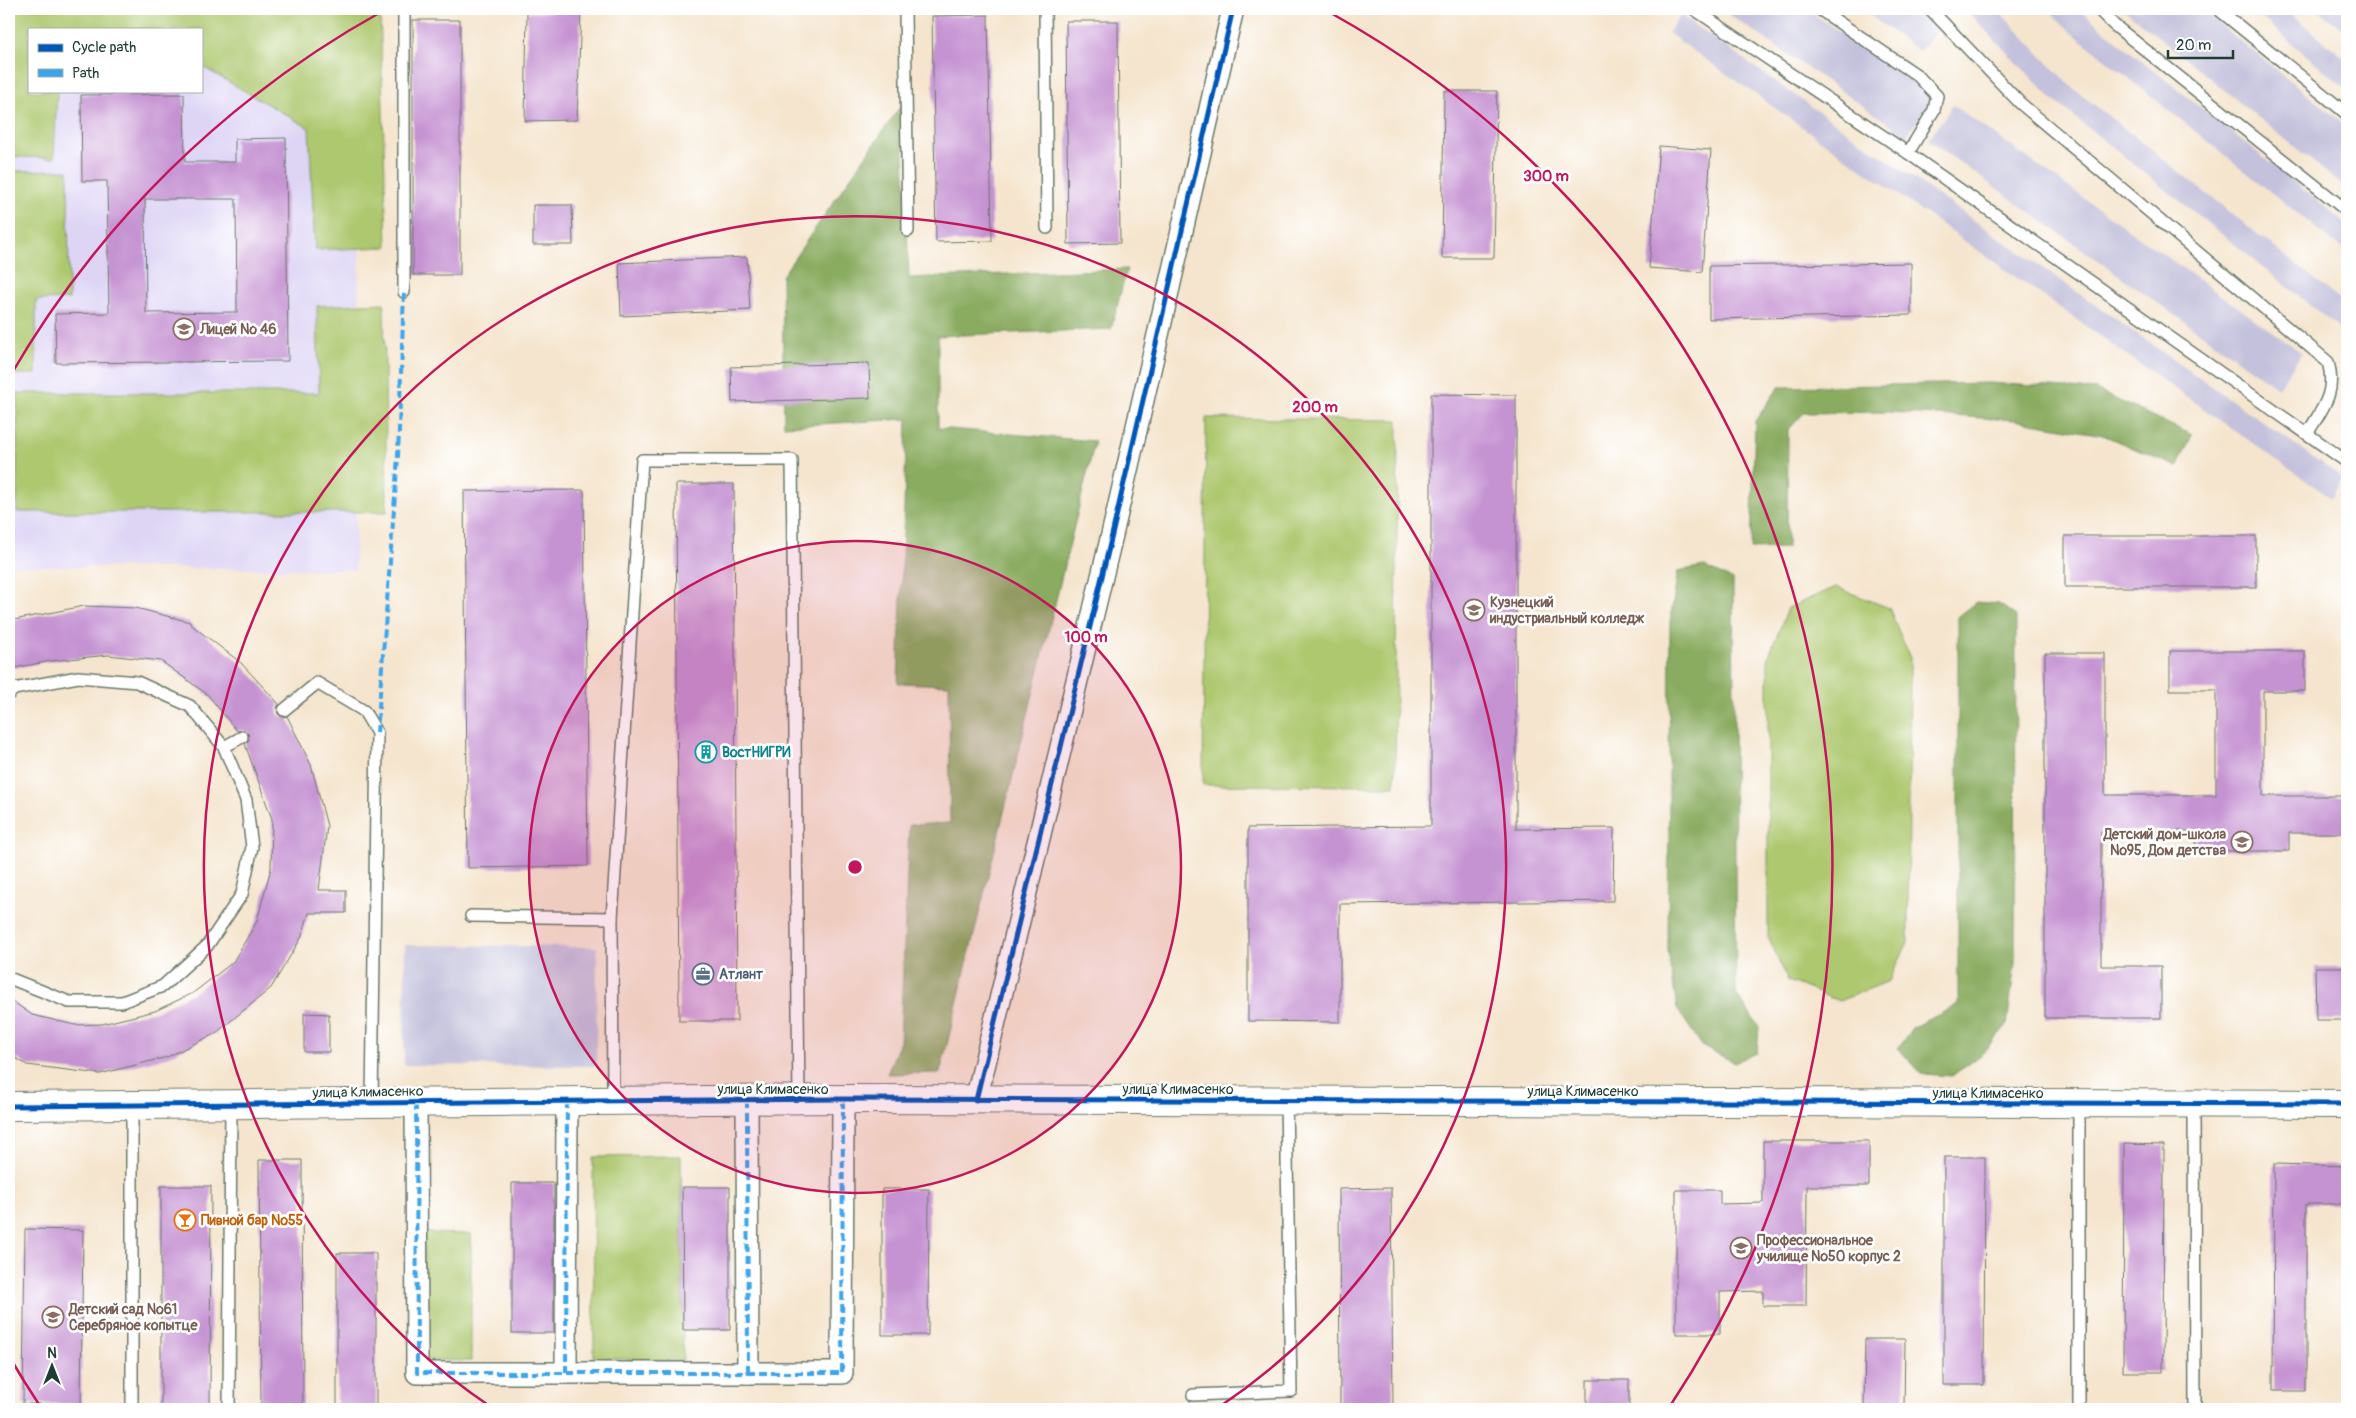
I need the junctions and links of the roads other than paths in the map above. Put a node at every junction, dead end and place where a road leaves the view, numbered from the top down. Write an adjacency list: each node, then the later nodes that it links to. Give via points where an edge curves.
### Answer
1 (404, 9): 15 (lane)
2 (905, 9): 14 (lane)
3 (1045, 9): 13 (lane)
4 (1233, 9): 28 (street, via 1112,534)
5 (1694, 9): 11 (lane)
6 (1819, 9): 11 (lane, via 1917,75 1936,96 1934,110)
7 (1930, 9): 16 (lane, via 2020,103 2328,362 2332,377 2328,398)
8 (2098, 9): 12 (lane)
9 (2218, 9): 10 (lane)
10 (2347, 114)
11 (1908, 153): 16 (lane)
12 (2347, 211)
13 (1047, 228)
14 (908, 231)
15 (404, 292)
16 (2308, 434): 17 (lane)
17 (2347, 462)
18 (9, 694): 21 (lane, via 14,689 78,677 137,682 190,706)
19 (284, 710): 32 (lane, via 317,684 364,711 377,734)
20 (242, 737): 21 (lane)
21 (224, 747): 24 (lane, via 246,800 252,847 242,894 207,946 163,986 122,1002 69,1002)
22 (471, 916): 23 (lane)
23 (612, 918): 27 (lane, via 642,460 792,460); 30 (lane)
24 (9, 978)
25 (843, 1099): 27 (street, улица Климасенко); 28 (street, улица Климасенко); 41 (street, via 842,1373)
26 (747, 1100): 27 (street, улица Климасенко); 30 (street, улица Климасенко); 41 (street)
27 (799, 1100)
28 (976, 1100): 29 (street, улица Климасенко)
29 (1286, 1100): 36 (street, улица Климасенко); 42 (lane, via 1291,1392)
30 (613, 1101): 31 (street, улица Климасенко)
31 (567, 1102): 33 (street, улица Климасенко); 40 (street)
32 (372, 1103): 33 (street, улица Климасенко); 35 (street, улица Климасенко)
33 (416, 1103): 40 (street, via 417,1373)
34 (2194, 1103): 36 (street, улица Климасенко); 37 (street, улица Климасенко); 46 (lane)
35 (231, 1104): 38 (street, улица Климасенко); 44 (lane)
36 (2080, 1104): 45 (lane)
37 (2347, 1104)
38 (132, 1105): 39 (street, улица Климасенко); 43 (lane)
39 (9, 1106)
40 (566, 1373): 41 (street)
41 (748, 1373)
42 (1193, 1395)
43 (132, 1409)
44 (229, 1409)
45 (2079, 1409)
46 (2194, 1409)

